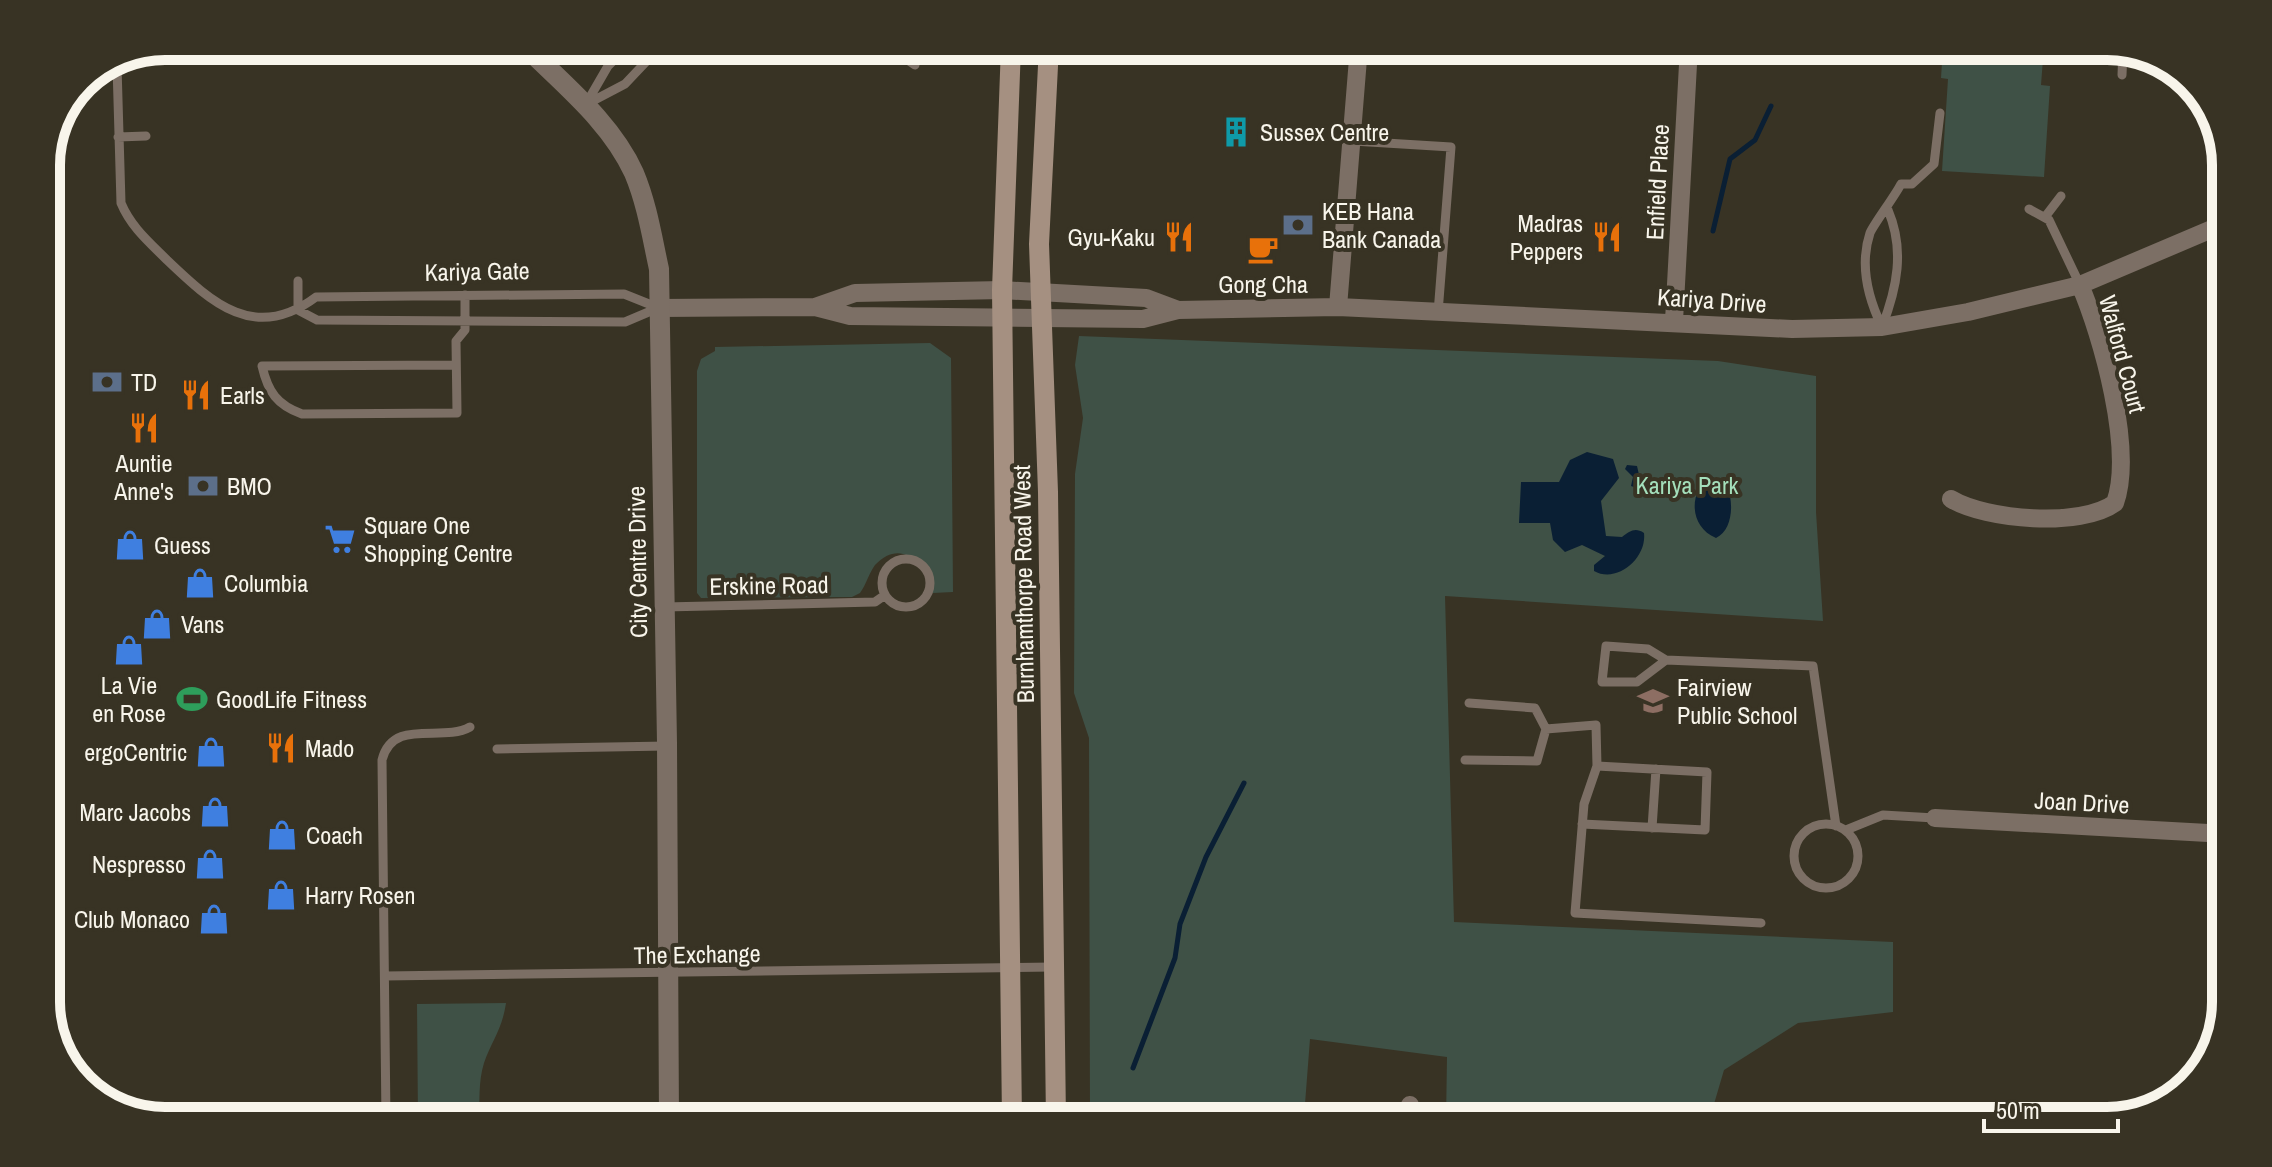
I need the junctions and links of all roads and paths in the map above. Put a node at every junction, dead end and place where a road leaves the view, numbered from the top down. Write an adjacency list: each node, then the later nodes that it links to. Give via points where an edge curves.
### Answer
1 (539, 60): 13 (street, City Centre Drive)
2 (614, 60): 13 (lane)
3 (648, 60): 13 (lane, via 625,84)
4 (908, 60): 10 (lane)
5 (1010, 60): 25 (main road, Burnhamthorpe Road West)
6 (1048, 60): 26 (main road, Burnhamthorpe Road West)
7 (1358, 60): 17 (street)
8 (1688, 60): 37 (street, Enfield Place)
9 (2123, 61): 12 (lane)
10 (915, 65)
11 (117, 72): 16 (lane, Kariya Gate)
12 (2122, 75)
13 (585, 105): 30 (street, City Centre Drive, via 633,172 656,255)
14 (1940, 113): 20 (lane, via 1934,164 1912,184 1901,184)
15 (146, 136): 16 (lane)
16 (118, 137): 31 (lane, Kariya Gate, via 121,203 129,220 190,282 213,303 236,313 262,317)
17 (1353, 141): 29 (street); 33 (lane, via 1451,147)
18 (2061, 196): 21 (lane)
19 (2029, 209): 21 (lane)
20 (1888, 210): 38 (lane, via 1897,232 1896,290); 38 (lane, via 1870,232 1866,272 1866,293)
21 (2045, 217): 24 (lane)
22 (2212, 229): 24 (street, Kariya Drive)
23 (298, 281): 31 (lane)
24 (2080, 285): 38 (street, Kariya Drive); 40 (street, Walford Court, via 2116,402 2121,476 2115,503 2101,513 2059,517 1971,510)
25 (1002, 290): 26 (street, Kariya Drive); 28 (street, Kariya Gate, via 855,293); 34 (main road, Burnhamthorpe Road West)
26 (1041, 291): 32 (street, Kariya Drive, via 1146,298); 35 (main road, Burnhamthorpe Road West)
27 (465, 295): 30 (lane, Kariya Gate, via 624,294); 31 (lane, Kariya Gate, via 316,297); 36 (lane)
28 (815, 307): 30 (street, Kariya Gate); 34 (street, Kariya Gate, via 850,316)
29 (1338, 307): 32 (street, Kariya Drive); 33 (street, Kariya Drive)
30 (659, 308): 36 (lane, Kariya Gate, via 625,322); 42 (street, City Centre Drive)
31 (298, 310): 36 (lane, Kariya Gate, via 317,320)
32 (1178, 310): 35 (street, Kariya Drive, via 1143,319)
33 (1438, 313): 37 (street, Kariya Drive)
34 (1003, 317): 35 (street, Kariya Drive); 59 (main road, Burnhamthorpe Road West)
35 (1042, 317): 58 (main road, Burnhamthorpe Road West)
36 (465, 320): 39 (lane, via 456,341)
37 (1674, 321): 38 (street, Kariya Drive, via 1792,329)
38 (1882, 327)
39 (456, 365): 39 (lane, via 363,366 262,366 272,395 284,408 302,414 457,413)
40 (1951, 499)
41 (885, 595): 41 (lane, via 900,607 918,604 930,590 927,571 912,559 894,562 883,577); 42 (lane, Erskine Road, via 875,602)
42 (664, 607): 47 (street, City Centre Drive)
43 (1666, 660): 43 (lane, via 1648,649 1606,646 1602,682 1637,682); 55 (lane, via 1813,666)
44 (1469, 703): 46 (lane, via 1535,708)
45 (470, 727): 61 (lane, via 408,734 384,751)
46 (1546, 729): 49 (lane, via 1537,761); 50 (lane, via 1596,725)
47 (667, 746): 48 (lane); 60 (street, City Centre Drive)
48 (497, 749)
49 (1465, 760)
50 (1597, 766): 51 (lane); 53 (lane)
51 (1656, 769): 54 (lane); 54 (lane, via 1707,772 1705,830)
52 (1935, 818): 55 (lane, via 1883,815); 56 (street, Joan Drive)
53 (1582, 824): 54 (lane); 57 (lane, via 1575,913)
54 (1652, 828)
55 (1841, 828): 55 (lane, via 1817,825 1795,847 1797,869 1811,884 1832,887 1852,874 1858,851)
56 (2212, 833)
57 (1761, 923)
58 (1054, 967): 59 (lane, The Exchange); 65 (main road, Burnhamthorpe Road West)
59 (1010, 969): 60 (lane, The Exchange); 64 (main road, Burnhamthorpe Road West)
60 (668, 975): 61 (lane, The Exchange); 63 (street, City Centre Drive)
61 (385, 976): 62 (lane)
62 (386, 1107)
63 (669, 1107)
64 (1012, 1107)
65 (1056, 1107)

